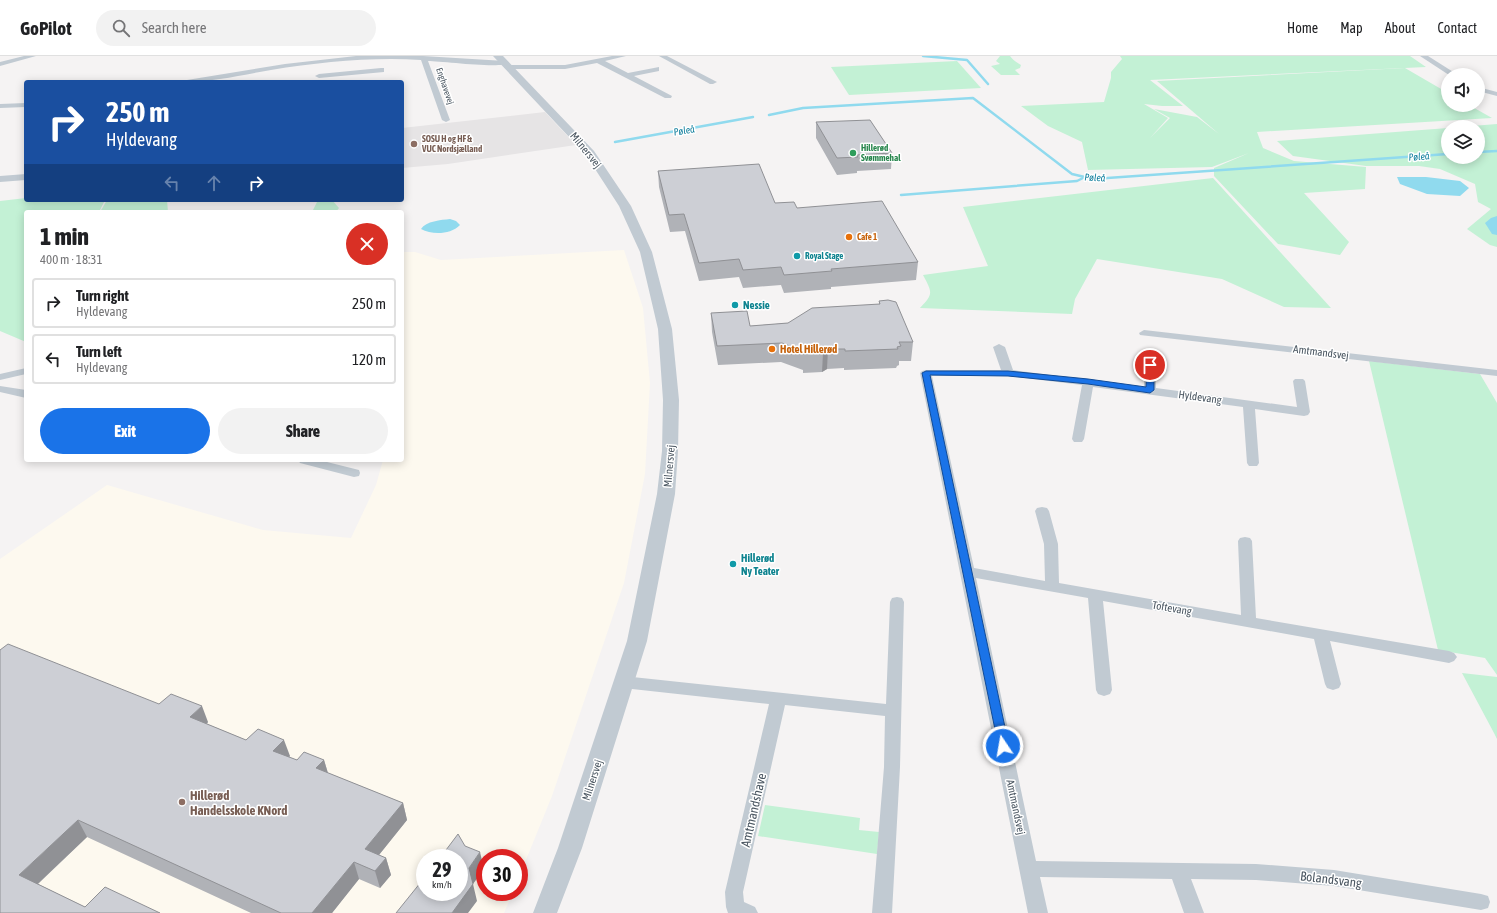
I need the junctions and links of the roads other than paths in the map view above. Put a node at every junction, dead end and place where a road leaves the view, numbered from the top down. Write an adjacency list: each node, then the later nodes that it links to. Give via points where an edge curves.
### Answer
1 (33, 56): 11 (street)
2 (287, 56): 12 (street)
3 (623, 56): 9 (street)
4 (662, 56): 18 (street)
5 (1423, 56): 13 (street)
6 (361, 57): 7 (street); 8 (street)
7 (424, 59): 10 (street); 24 (street, Enghavevej)
8 (317, 61): 12 (street); 15 (street, via 319,78)
9 (600, 61): 10 (street, via 565,67); 16 (street)
10 (504, 62): 54 (street, Milnersvej, via 590,153 625,206 646,252 665,329 671,400 666,494 638,641)
11 (0, 64)
12 (290, 65): 17 (street)
13 (1443, 68)
14 (656, 69): 16 (street)
15 (381, 70)
16 (628, 75): 21 (street)
17 (199, 80)
18 (713, 82)
19 (1485, 91): 20 (street)
20 (1497, 94)
21 (668, 96)
22 (24, 105): 23 (street)
23 (0, 106)
24 (446, 120)
25 (24, 177): 26 (street)
26 (0, 179)
27 (1144, 333): 32 (street, Amtmandsvej)
28 (999, 347): 33 (street)
29 (1150, 362): 38 (street)
30 (24, 371): 34 (street)
31 (926, 373): 33 (street, Hyldevang); 47 (street, Amtmandsvej)
32 (1497, 373)
33 (1008, 374): 36 (street, Hyldevang)
34 (0, 377)
35 (1299, 381): 40 (street, Hyldevang, via 1304,412)
36 (1088, 382): 38 (street, Hyldevang); 41 (street)
37 (0, 389): 39 (street)
38 (1150, 390): 40 (street, Hyldevang)
39 (24, 394)
40 (1249, 404): 43 (street)
41 (1078, 439)
42 (312, 462): 44 (street)
43 (1253, 463)
44 (354, 473)
45 (1042, 511): 48 (street, via 1051,544)
46 (1245, 541): 51 (street)
47 (967, 572): 48 (street, Toftevang); 59 (street, Amtmandsvej)
48 (1052, 587): 49 (street, Toftevang)
49 (1095, 595): 51 (street, Toftevang); 56 (street)
50 (897, 602): 58 (street)
51 (1249, 622): 52 (street, Toftevang)
52 (1322, 635): 53 (street, Toftevang); 55 (street)
53 (1449, 657)
54 (623, 682): 57 (street); 62 (street, Milnersvej, via 570,848)
55 (1333, 684)
56 (1104, 690)
57 (778, 699): 58 (street); 63 (street, Amtmandshave, via 734,892 735,907)
58 (894, 711): 64 (street)
59 (1029, 869): 60 (street, Bolandsvang); 65 (street, Amtmandsvej)
60 (1179, 871): 61 (street, Bolandsvang, via 1240,870 1334,878); 66 (street)
61 (1481, 902)
62 (545, 913)
63 (748, 913)
64 (882, 913)
65 (1038, 913)
66 (1194, 913)

